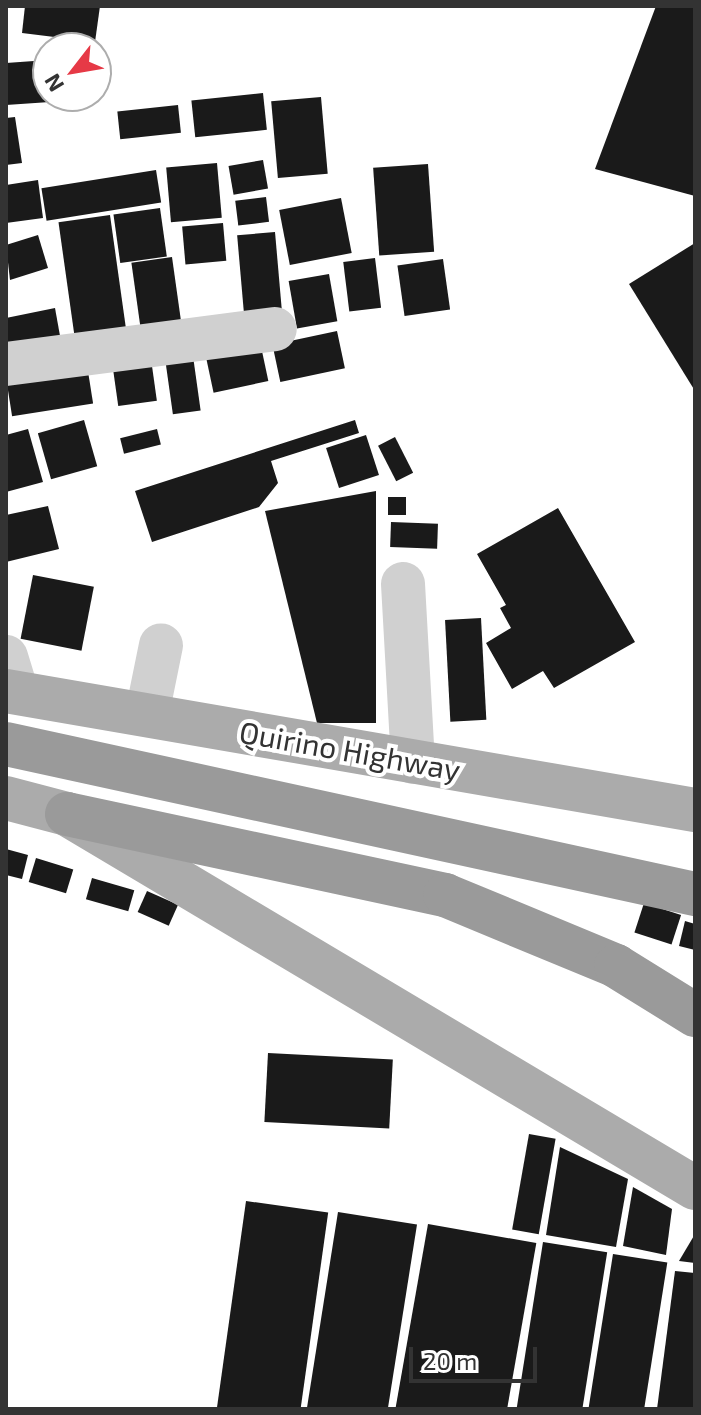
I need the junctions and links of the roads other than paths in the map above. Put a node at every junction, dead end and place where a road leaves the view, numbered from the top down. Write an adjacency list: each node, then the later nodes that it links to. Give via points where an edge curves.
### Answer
1 (275, 329): 2 (street)
2 (6, 364)
3 (403, 584): 8 (street)
4 (161, 645): 6 (street)
5 (9, 679): 6 (main road, Quirino Highway)
6 (147, 714): 8 (main road, Quirino Highway)
7 (6, 744): 12 (highway)
8 (413, 762): 10 (main road, Quirino Highway)
9 (6, 798): 11 (main road)
10 (695, 810)
11 (67, 814): 13 (highway, via 445,895 616,966); 14 (main road)
12 (695, 894)
13 (695, 1015)
14 (695, 1188)

